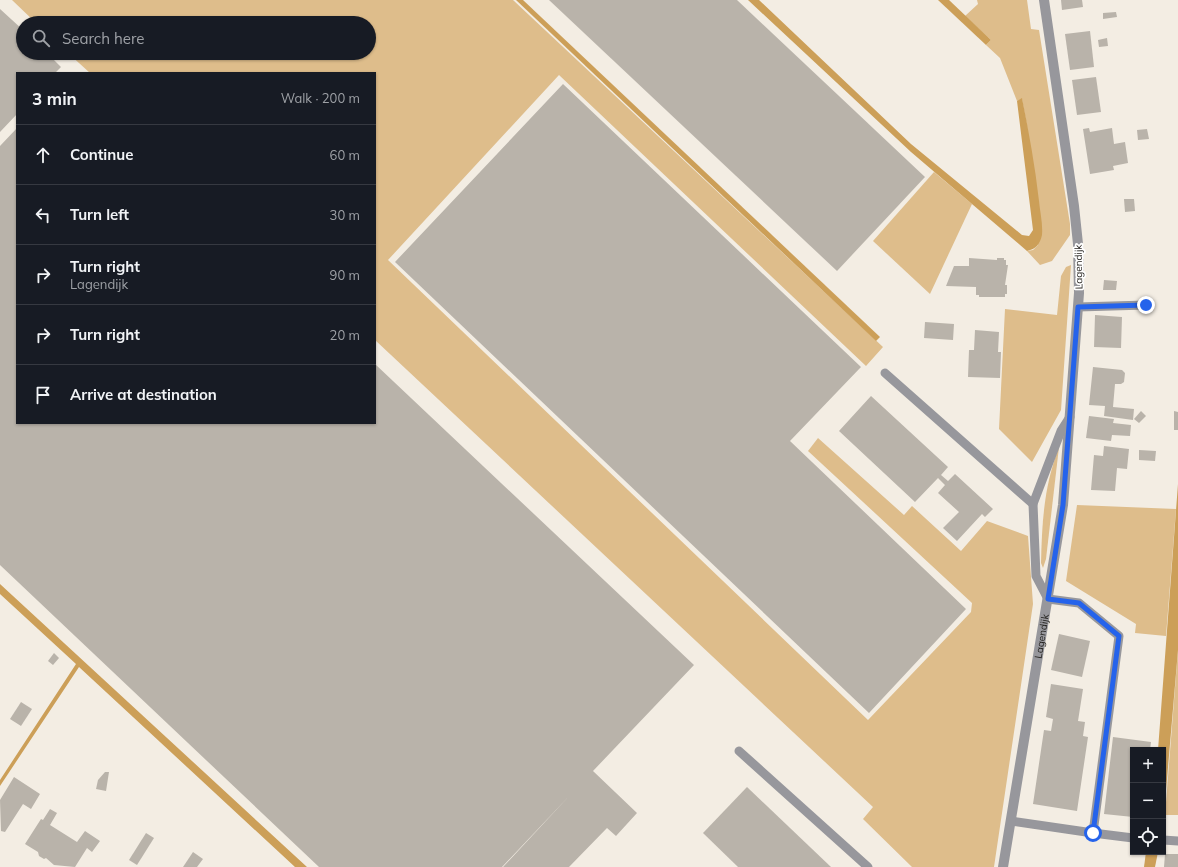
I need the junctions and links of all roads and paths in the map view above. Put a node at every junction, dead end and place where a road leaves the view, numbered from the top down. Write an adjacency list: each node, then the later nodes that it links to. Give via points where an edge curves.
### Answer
1 (1044, 0): 3 (street, Lagendijk, via 1074,206 1078,244)
2 (1146, 305): 3 (lane)
3 (1078, 307): 5 (street, Lagendijk)
4 (885, 373): 6 (lane)
5 (1070, 417): 6 (lane, via 1060,431); 7 (street, Lagendijk, via 1063,505)
6 (1033, 504): 7 (lane, via 1036,576)
7 (1048, 599): 9 (street, Lagendijk); 10 (lane, via 1079,603 1119,636)
8 (739, 751): 14 (lane)
9 (1010, 821): 10 (lane); 15 (street, Lagendijk)
10 (1093, 833): 11 (lane)
11 (1130, 838)
12 (1166, 840): 13 (lane)
13 (1178, 841)
14 (868, 867)
15 (1003, 867)

